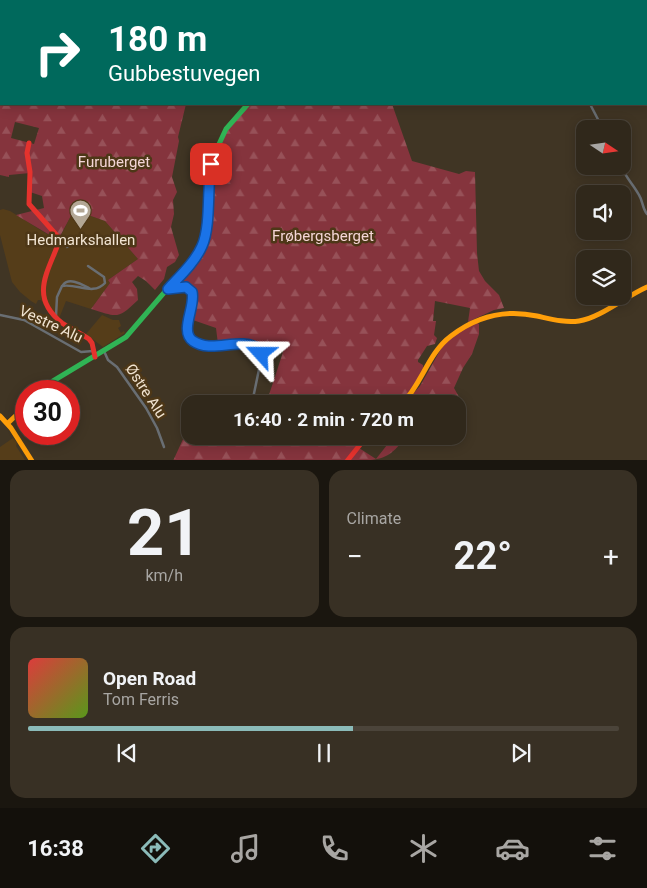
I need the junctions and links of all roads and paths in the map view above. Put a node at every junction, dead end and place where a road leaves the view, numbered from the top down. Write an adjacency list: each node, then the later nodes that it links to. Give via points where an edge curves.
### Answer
1 (247, 105): 11 (main road, via 226,129 213,158 208,183 207,228 200,252)
2 (591, 105): 3 (street)
3 (598, 120)
4 (29, 143): 13 (main road, via 29,204 60,239 41,295 47,309)
5 (625, 175): 6 (street, via 640,196)
6 (647, 214)
7 (72, 244): 8 (street)
8 (66, 247)
9 (88, 266): 13 (street, via 106,279 103,285 90,289 62,286 57,297)
10 (647, 287): 18 (main road, via 595,316 578,321 511,311 484,317 450,336 440,346)
11 (168, 289): 14 (main road, via 126,338); 17 (street, via 186,287 192,292 194,299 188,334 194,342 208,346 249,345 259,349 261,360)
12 (0, 315): 15 (street, Vestre Alu, via 24,320 81,352)
13 (56, 318): 15 (main road, via 89,339)
14 (104, 351): 15 (main road); 23 (street, Østre Alu, via 146,408)
15 (94, 354): 16 (main road)
16 (55, 380)
17 (254, 395)
18 (410, 395)
19 (0, 416): 21 (main road)
20 (15, 416): 21 (main road)
21 (8, 423): 24 (main road)
22 (359, 445): 25 (main road)
23 (164, 447)
24 (32, 460)
25 (347, 460)

